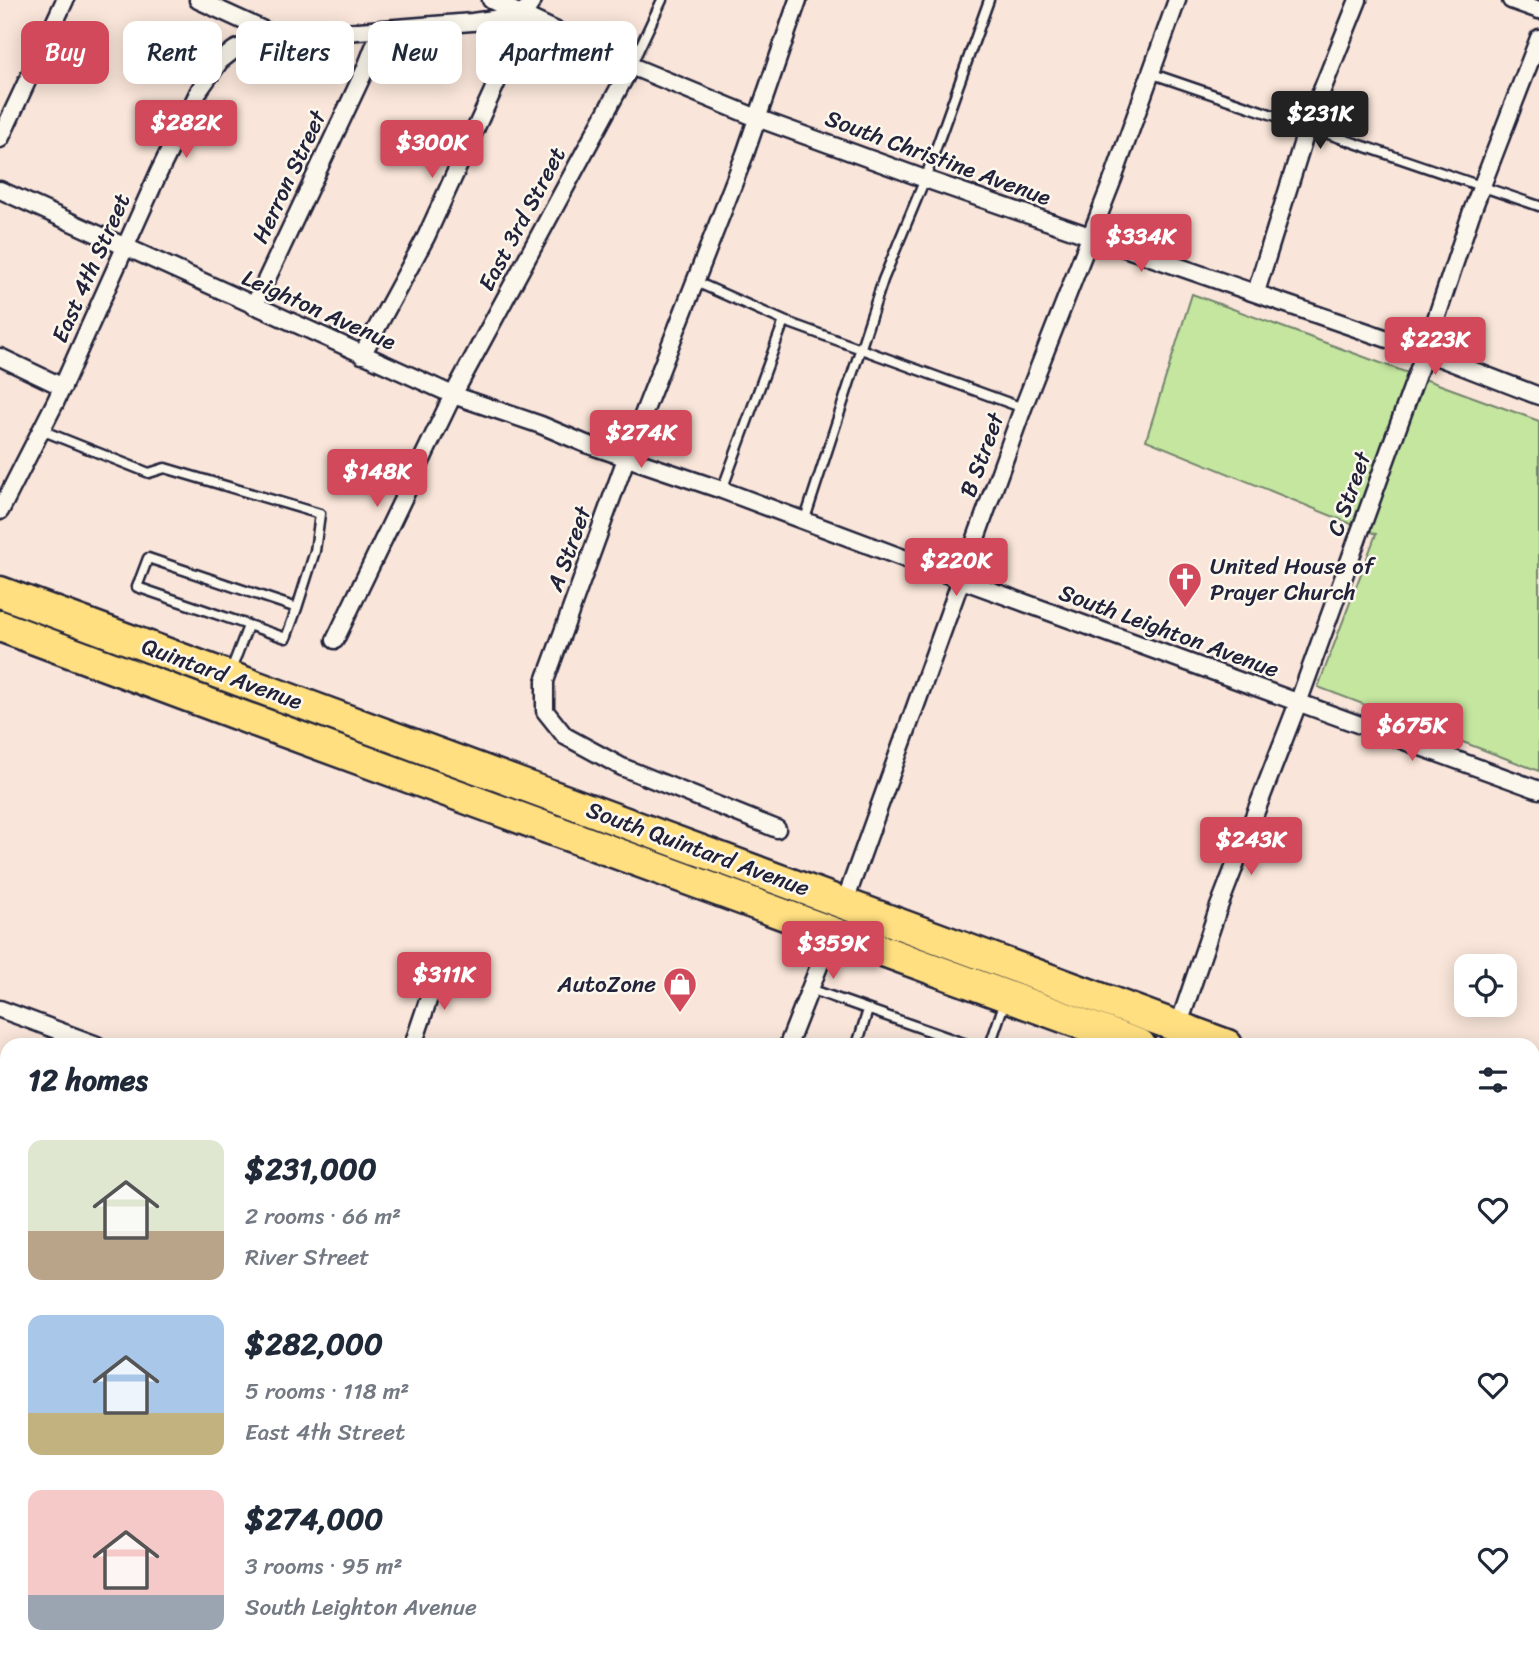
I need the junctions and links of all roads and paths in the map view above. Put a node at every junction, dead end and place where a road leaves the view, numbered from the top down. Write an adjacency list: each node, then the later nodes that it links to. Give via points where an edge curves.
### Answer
1 (65, 0): 25 (street)
2 (198, 0): 13 (street)
3 (491, 0): 12 (street, South Christine Avenue)
4 (533, 0): 12 (street)
5 (662, 0): 18 (lane)
6 (798, 0): 23 (street, A Street)
7 (989, 0): 26 (lane)
8 (1177, 0): 21 (street, B Street)
9 (1358, 0): 24 (street)
10 (1511, 0): 11 (street)
11 (1539, 10)
12 (523, 15): 14 (street, South Christine Avenue); 15 (street, East 4th Street); 38 (street, via 426,237)
13 (245, 21)
14 (536, 21)
15 (462, 23)
16 (1539, 38): 27 (street, C Street)
17 (236, 49): 31 (street, East 4th Street, via 219,61 200,89)
18 (637, 53)
19 (368, 62): 34 (street, Herron Street)
20 (637, 68): 23 (street, South Christine Avenue)
21 (1150, 73): 24 (lane); 30 (street, B Street)
22 (621, 84): 41 (street, East 3rd Street)
23 (757, 118): 26 (street, South Christine Avenue); 32 (street, A Street)
24 (1308, 125): 27 (lane); 33 (street)
25 (0, 139)
26 (925, 179): 30 (street, South Christine Avenue); 36 (lane)
27 (1482, 185): 29 (lane); 37 (street, C Street)
28 (0, 190): 31 (street, Leighton Avenue)
29 (1539, 206)
30 (1091, 236): 33 (street, South Christine Avenue); 43 (street, B Street)
31 (126, 247): 34 (street, Leighton Avenue); 40 (street, East 4th Street)
32 (694, 281): 35 (lane); 45 (street, A Street)
33 (1256, 292): 37 (street, South Christine Avenue)
34 (254, 306): 38 (street, Leighton Avenue)
35 (784, 321): 36 (lane); 46 (lane)
36 (859, 350): 43 (lane); 48 (lane)
37 (1425, 352): 42 (street, South Christine Avenue); 56 (street, C Street)
38 (362, 355): 41 (street, Leighton Avenue)
39 (0, 356): 40 (street)
40 (63, 387): 44 (street, East 4th Street)
41 (453, 395): 45 (street, Leighton Avenue); 54 (street, East 3rd Street)
42 (1539, 396)
43 (1023, 408): 49 (street, B Street)
44 (41, 430): 47 (street, East 4th Street); 51 (lane, via 149,472 165,467 320,514 315,551)
45 (627, 456): 46 (street, South Leighton Avenue); 60 (street, A Street, via 545,681 545,711 565,736 622,767)
46 (722, 490): 48 (street, South Leighton Avenue)
47 (0, 511)
48 (804, 522): 49 (street, South Leighton Avenue)
49 (962, 580): 56 (street, South Leighton Avenue); 61 (street, B Street)
50 (0, 592): 55 (highway, Quintard Avenue)
51 (297, 608): 53 (lane, via 286,638); 53 (lane, via 148,558 137,587)
52 (0, 626): 58 (highway, Quintard Avenue)
53 (248, 626): 55 (lane)
54 (335, 640)
55 (229, 676): 57 (highway, Quintard Avenue)
56 (1298, 702): 59 (street, South Leighton Avenue); 68 (street, C Street, via 1218,909)
57 (444, 755): 61 (highway, South Quintard Avenue)
58 (433, 786): 62 (highway, South Quintard Avenue)
59 (1539, 790)
60 (777, 829)
61 (845, 903): 62 (street, B Street); 68 (highway, South Quintard Avenue)
62 (831, 933): 64 (street, B Street); 65 (highway, South Quintard Avenue)
63 (439, 968): 70 (street)
64 (810, 989): 67 (lane); 71 (street, B Street)
65 (1007, 995): 74 (lane); 75 (highway, South Quintard Avenue)
66 (0, 1009): 69 (street)
67 (869, 1010): 72 (lane); 73 (lane)
68 (1177, 1036)
69 (78, 1038)
70 (415, 1038)
71 (791, 1038)
72 (859, 1038)
73 (949, 1038)
74 (992, 1038)
75 (1121, 1038)

